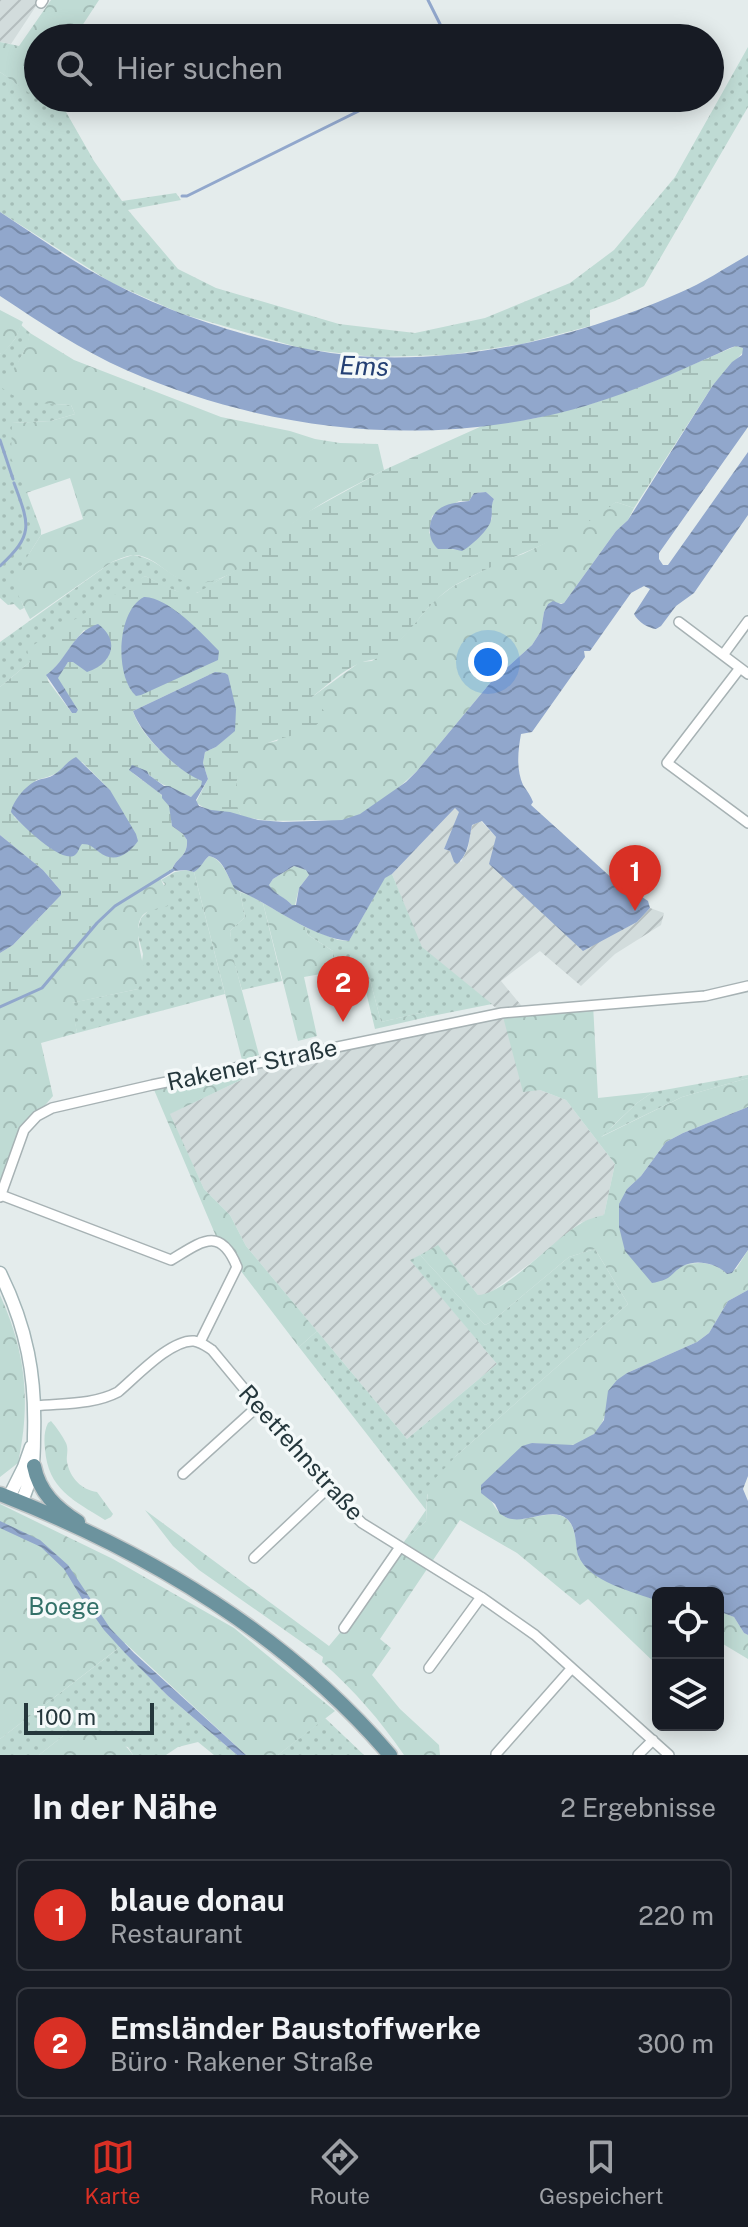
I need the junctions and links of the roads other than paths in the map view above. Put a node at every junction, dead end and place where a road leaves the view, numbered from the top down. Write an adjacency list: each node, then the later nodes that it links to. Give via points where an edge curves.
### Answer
1 (748, 621): 3 (street)
2 (679, 622): 3 (street)
3 (723, 655): 4 (street)
4 (744, 671): 5 (street, via 667,763)
5 (748, 823)
6 (748, 986): 7 (street, Rakener Straße, via 705,996 502,1013 64,1105 37,1116 24,1130)
7 (0, 1196): 9 (street, via 171,1260 200,1243 218,1241 237,1267)
8 (0, 1273): 10 (street, via 27,1344)
9 (200, 1342): 10 (street, via 178,1343 118,1392 98,1401); 11 (street, Reetfehnstraße)
10 (35, 1406): 12 (street)
11 (258, 1406): 14 (street); 15 (street, Reetfehnstraße)
12 (34, 1437): 13 (street); 16 (street)
13 (34, 1466): 16 (street, via 29,1485); 17 (main road, via 52,1503)
14 (183, 1474)
15 (327, 1489): 18 (street, Reetfehnstraße, via 362,1523); 19 (street)
16 (10, 1498): 17 (main road)
17 (115, 1546): 26 (main road, via 216,1604 269,1642 324,1687)
18 (400, 1547): 20 (street, Reetfehnstraße); 21 (street)
19 (254, 1558)
20 (481, 1597): 22 (street); 23 (street, Reetfehnstraße, via 535,1635)
21 (344, 1628)
22 (429, 1668)
23 (571, 1669): 24 (street, Reetfehnstraße); 25 (street)
24 (653, 1740): 27 (street); 28 (street, Reetfehnstraße)
25 (496, 1754)
26 (390, 1755)
27 (638, 1755)
28 (669, 1755)

